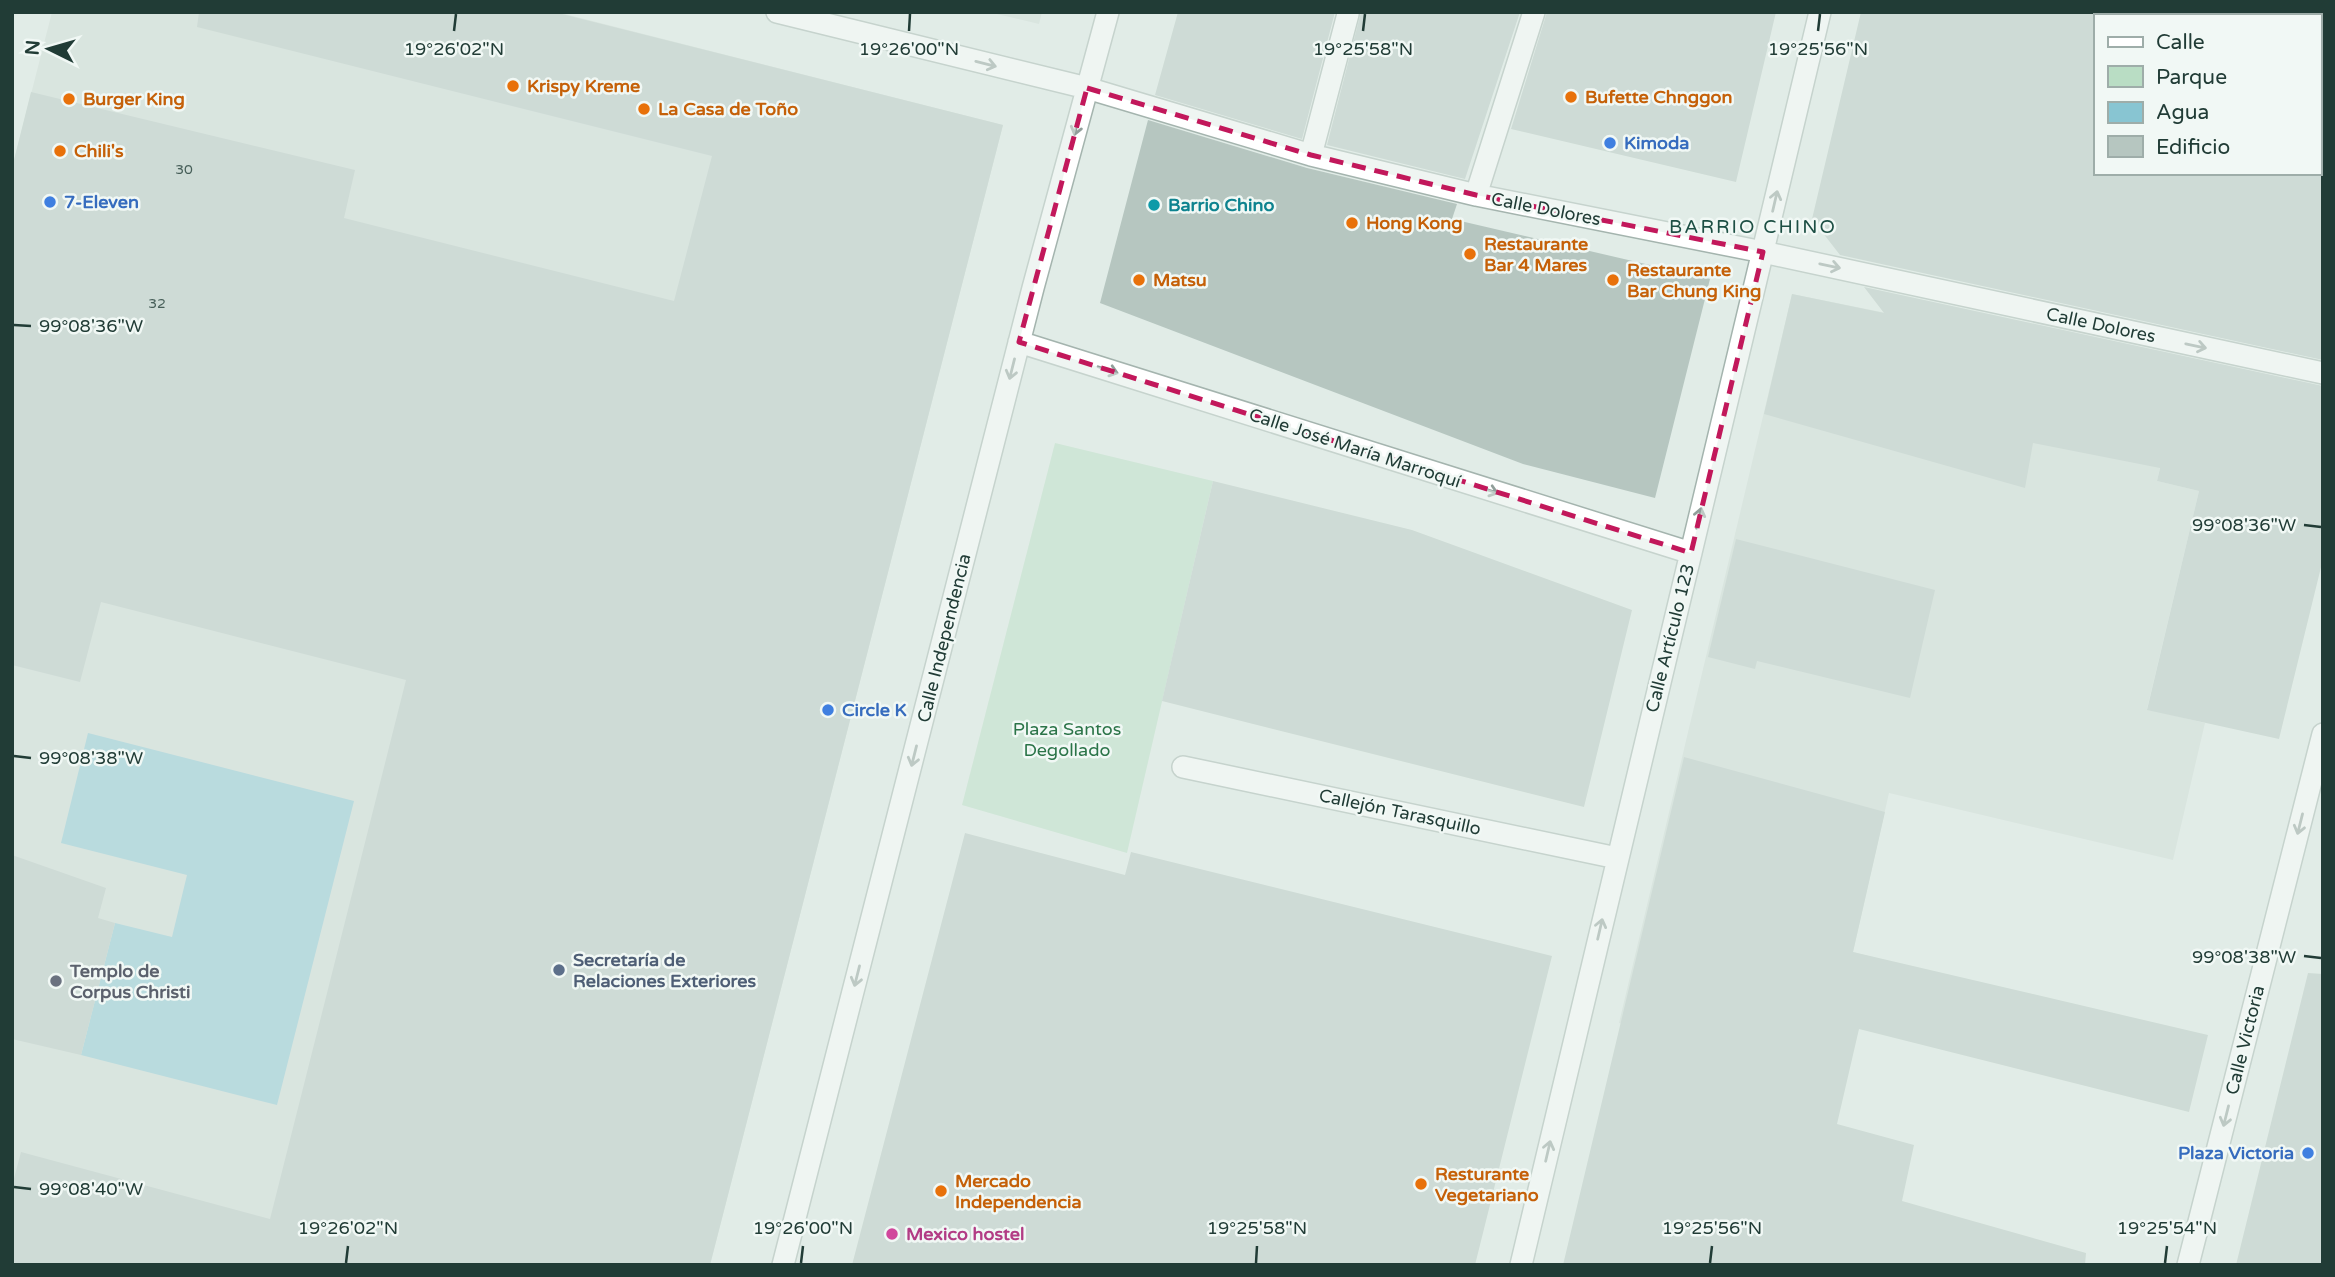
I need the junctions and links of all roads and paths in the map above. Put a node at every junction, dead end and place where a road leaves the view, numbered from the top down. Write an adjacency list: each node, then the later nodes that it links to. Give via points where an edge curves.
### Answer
1 (777, 12): 6 (street, Calle Dolores, one-way to 6)
2 (1108, 12): 6 (street, Calle Independencia)
3 (1534, 12): 8 (street)
4 (1820, 12): 9 (street, Calle Artículo 123, one-way to 4)
5 (1348, 14): 7 (street)
6 (1087, 88): 7 (street, Calle Dolores); 10 (street, Calle Independencia, one-way to 10)
7 (1311, 155): 8 (street, Calle Dolores)
8 (1476, 195): 9 (street, Calle Dolores)
9 (1763, 251): 11 (street, Calle Dolores, one-way to 11); 12 (street, Calle Artículo 123, one-way to 9)
10 (1019, 342): 12 (street, Calle José María Marroquí, one-way to 12); 17 (street, Calle Independencia, one-way to 17)
11 (2323, 373)
12 (1691, 554): 16 (street, Calle Artículo 123)
13 (2323, 734): 15 (street, Calle Victoria)
14 (1183, 767): 16 (street, Callejón Tarasquillo)
15 (2317, 782): 19 (street, Calle Victoria, one-way to 19)
16 (1618, 858): 18 (street, Calle Artículo 123, one-way to 16)
17 (783, 1265)
18 (1521, 1265)
19 (2188, 1265)

